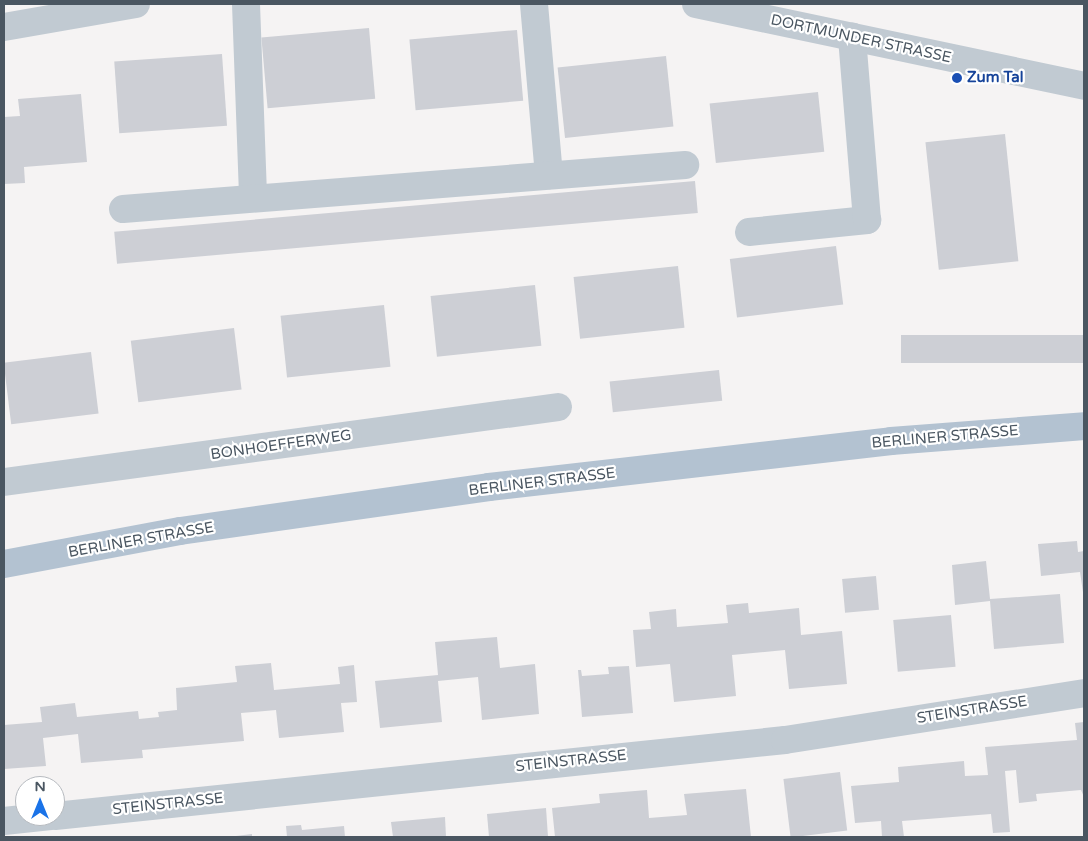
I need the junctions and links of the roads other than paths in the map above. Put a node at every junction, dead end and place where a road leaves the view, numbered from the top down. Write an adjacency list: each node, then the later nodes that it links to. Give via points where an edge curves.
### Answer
1 (136, 4): 5 (street)
2 (246, 4): 10 (street)
3 (534, 4): 9 (street)
4 (696, 4): 6 (street, DORTMUNDER STRASSE)
5 (4, 27)
6 (852, 37): 7 (street, DORTMUNDER STRASSE); 12 (street, via 867,220)
7 (1084, 86)
8 (685, 165): 9 (street)
9 (549, 175): 10 (street)
10 (253, 198): 11 (street)
11 (122, 209)
12 (749, 232)
13 (558, 407): 15 (street, BONHOEFFERWEG)
14 (1084, 426): 16 (main road, BERLINER STRASSE, via 891,441 488,487 180,532)
15 (4, 482)
16 (4, 564)
17 (1084, 693): 18 (street, STEINSTRASSE, via 785,740)
18 (65, 815)

